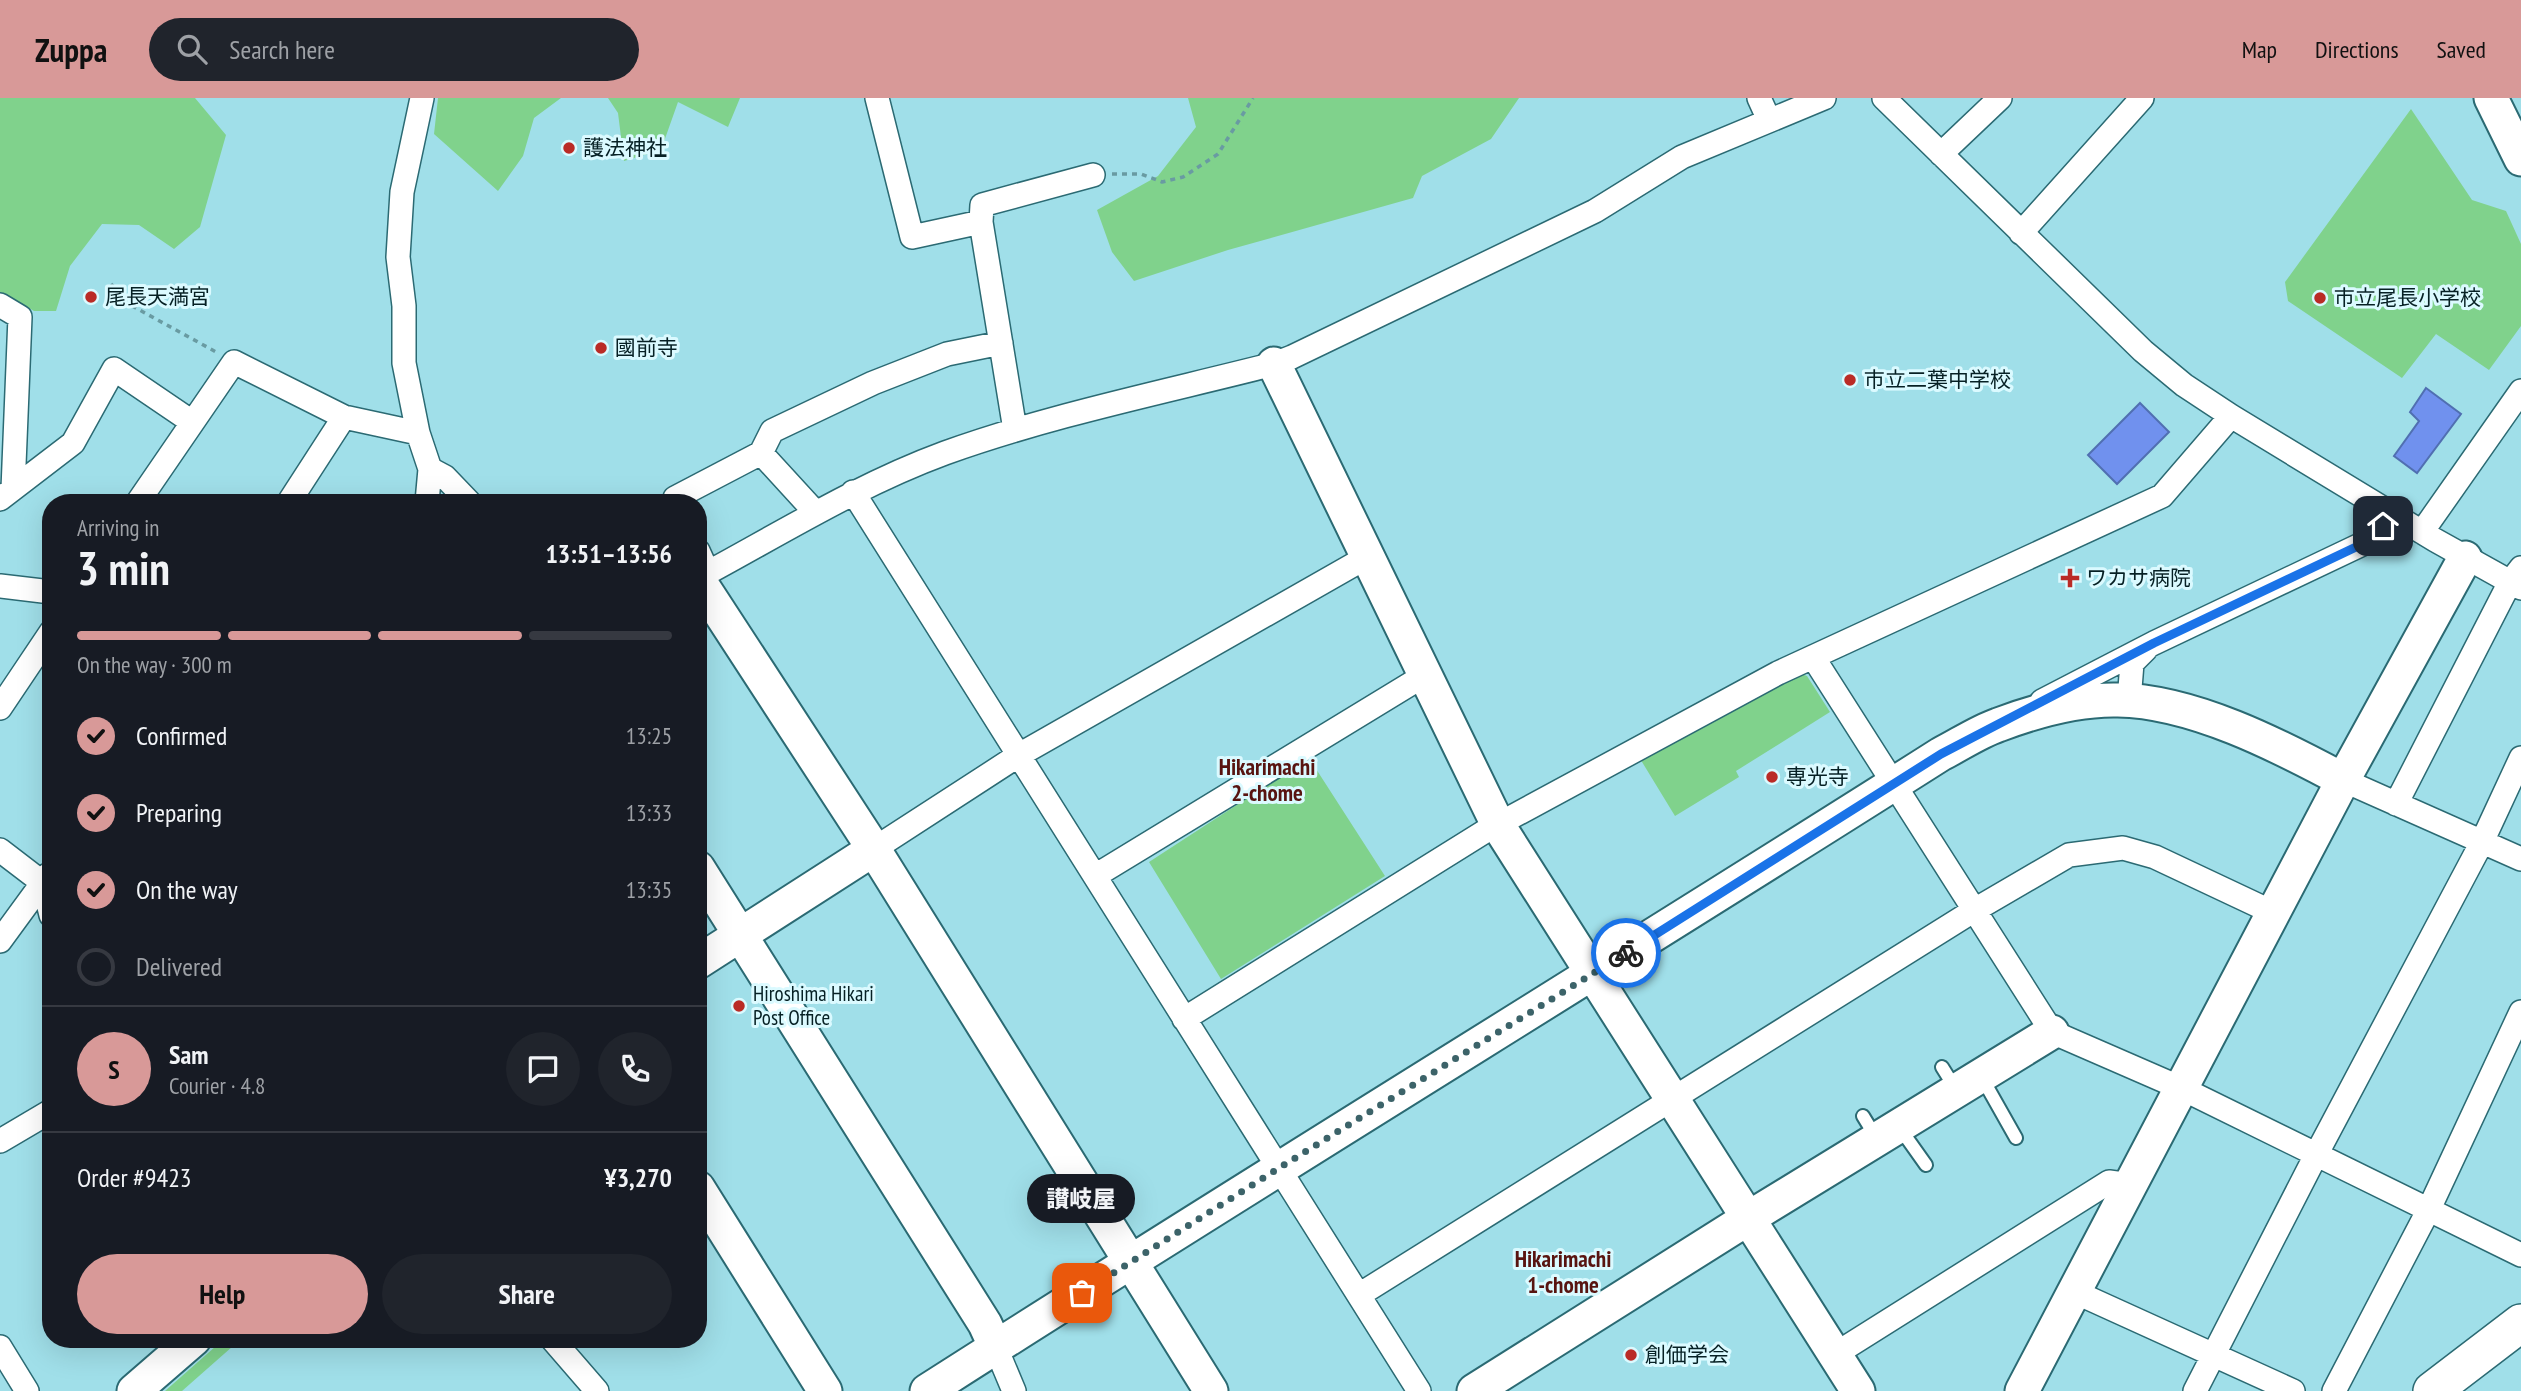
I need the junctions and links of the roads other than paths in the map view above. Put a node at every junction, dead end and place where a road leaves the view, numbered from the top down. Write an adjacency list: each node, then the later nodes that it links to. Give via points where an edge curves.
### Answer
1 (422, 98): 23 (street, via 402,192 398,257 404,363)
2 (877, 98): 13 (street, via 912,237)
3 (1759, 98): 9 (street)
4 (1824, 98): 9 (street)
5 (1884, 98): 10 (street)
6 (2000, 98): 10 (street)
7 (2141, 98): 14 (street)
8 (2491, 98): 11 (street)
9 (1769, 120): 17 (street, via 1682,157 1595,211)
10 (1941, 154): 14 (street)
11 (2521, 159)
12 (1093, 174): 13 (street, via 982,205)
13 (981, 222): 16 (street)
14 (2021, 233): 20 (street, via 2143,351)
15 (0, 305): 27 (street, via 20,317)
16 (1001, 343): 22 (street); 24 (street, via 947,354 873,383 772,432)
17 (1273, 364): 22 (street); 36 (street)
18 (2521, 391): 35 (street)
19 (344, 416): 21 (street, via 234,362); 23 (street); 29 (street)
20 (2231, 416): 34 (street); 45 (street, via 2162,496)
21 (192, 422): 27 (street, via 114,369 73,443); 28 (street)
22 (1015, 430): 26 (street)
23 (418, 433): 25 (street)
24 (761, 453): 32 (street); 33 (street)
25 (430, 469): 30 (street); 31 (street)
26 (853, 492): 33 (street); 50 (street)
27 (7, 494)
28 (143, 494)
29 (294, 494)
30 (428, 494)
31 (461, 494)
32 (683, 494)
33 (816, 513): 38 (street)
34 (2391, 513): 35 (street); 43 (street, via 2375,538)
35 (2422, 532): 37 (street)
36 (1367, 557): 46 (street); 50 (street)
37 (2465, 558): 39 (street); 52 (street)
38 (707, 573)
39 (2517, 579): 54 (street)
40 (707, 585): 57 (street)
41 (0, 586): 42 (street)
42 (42, 591)
43 (2154, 643): 47 (street, via 2132,663); 49 (street)
44 (42, 645): 48 (street)
45 (1813, 657): 53 (street); 55 (street)
46 (1425, 675): 55 (street); 61 (street)
47 (2129, 701): 49 (street, via 2054,707); 52 (street, via 2215,720 2280,746)
48 (0, 708)
49 (1995, 726): 53 (street)
50 (1019, 755): 57 (street); 61 (street)
51 (2521, 758): 56 (street)
52 (2343, 780): 54 (street); 65 (street)
53 (1894, 784): 64 (street); 69 (street)
54 (2396, 804): 56 (street)
55 (1498, 825): 69 (street); 71 (street)
56 (2482, 842): 59 (street); 80 (street)
57 (874, 849): 66 (street); 83 (street)
58 (0, 850): 60 (street)
59 (2521, 859)
60 (42, 874)
61 (1096, 876): 71 (street)
62 (707, 882): 66 (street)
63 (42, 884): 67 (street)
64 (1973, 911): 65 (street, via 2069,855 2123,848 2155,857); 72 (street); 75 (street)
65 (2274, 914): 74 (street)
66 (741, 936): 68 (street); 97 (street)
67 (0, 941)
68 (707, 957)
69 (1592, 974): 75 (street); 82 (street)
70 (2521, 1012): 87 (street)
71 (1184, 1019): 82 (street)
72 (2052, 1032): 73 (street); 74 (street)
73 (1960, 1078): 77 (street); 78 (lane)
74 (2183, 1089): 80 (street); 84 (street)
75 (1674, 1099): 88 (street); 92 (street)
76 (42, 1116): 79 (street)
77 (1880, 1127): 81 (lane); 88 (street)
78 (2016, 1138)
79 (0, 1141)
80 (2316, 1155): 87 (street); 99 (street)
81 (1926, 1165)
82 (1279, 1168): 90 (street); 92 (street)
83 (1077, 1175): 85 (lane); 90 (street)
84 (2131, 1185): 91 (street); 98 (street, via 2109,1182)
85 (1047, 1194)
86 (707, 1202): 103 (street)
87 (2429, 1209): 89 (street); 113 (street)
88 (1747, 1219): 98 (street); 108 (street)
89 (2521, 1255)
90 (1131, 1263): 97 (street); 106 (street)
91 (2075, 1292): 99 (street); 110 (street)
92 (1359, 1295): 107 (street)
93 (2521, 1323): 114 (main road)
94 (0, 1347): 100 (street)
95 (184, 1348): 101 (street)
96 (560, 1348): 102 (street)
97 (996, 1348): 104 (street); 105 (street)
98 (1834, 1355): 109 (street)
99 (2214, 1355): 111 (street); 112 (street)
100 (27, 1391)
101 (134, 1391)
102 (597, 1391)
103 (825, 1391)
104 (927, 1391)
105 (1014, 1391)
106 (1211, 1391)
107 (1419, 1391)
108 (1474, 1391)
109 (1858, 1391)
110 (2022, 1391)
111 (2195, 1391)
112 (2292, 1391)
113 (2334, 1391)
114 (2432, 1391)

